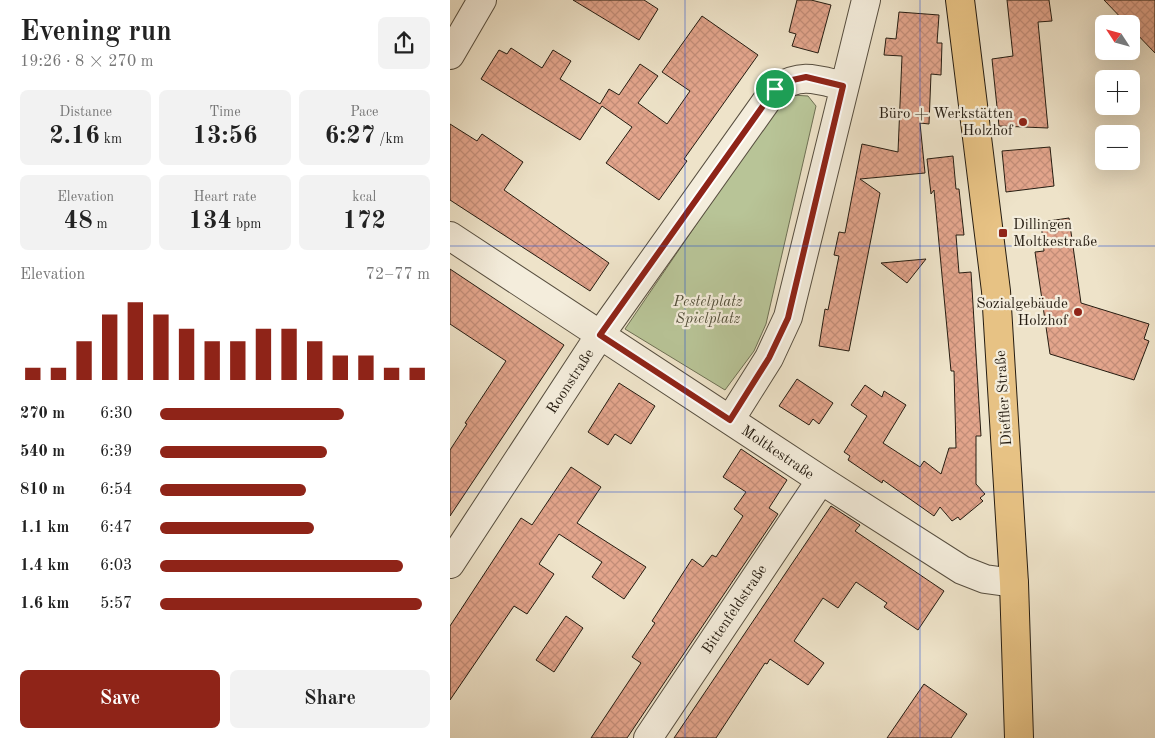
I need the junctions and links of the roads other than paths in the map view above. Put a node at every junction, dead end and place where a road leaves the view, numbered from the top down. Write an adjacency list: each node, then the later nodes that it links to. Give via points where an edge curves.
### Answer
1 (482, 0): 4 (street)
2 (866, 0): 5 (street)
3 (960, 0): 11 (main road, Dieffler Straße, via 996,291)
4 (450, 55)
5 (843, 86): 7 (street, Roonstraße, via 806,77 788,81 775,89); 8 (street, via 788,318 769,358)
6 (450, 236): 7 (street, Moltkestraße)
7 (600, 335): 8 (street, Moltkestraße); 10 (street, Roonstraße)
8 (730, 420): 9 (street, Moltkestraße)
9 (821, 480): 11 (street, Moltkestraße, via 962,570 985,579); 12 (street, Bittenfeldstraße)
10 (450, 564)
11 (1014, 583): 13 (main road, Dieffler Straße)
12 (648, 738)
13 (1019, 738)

